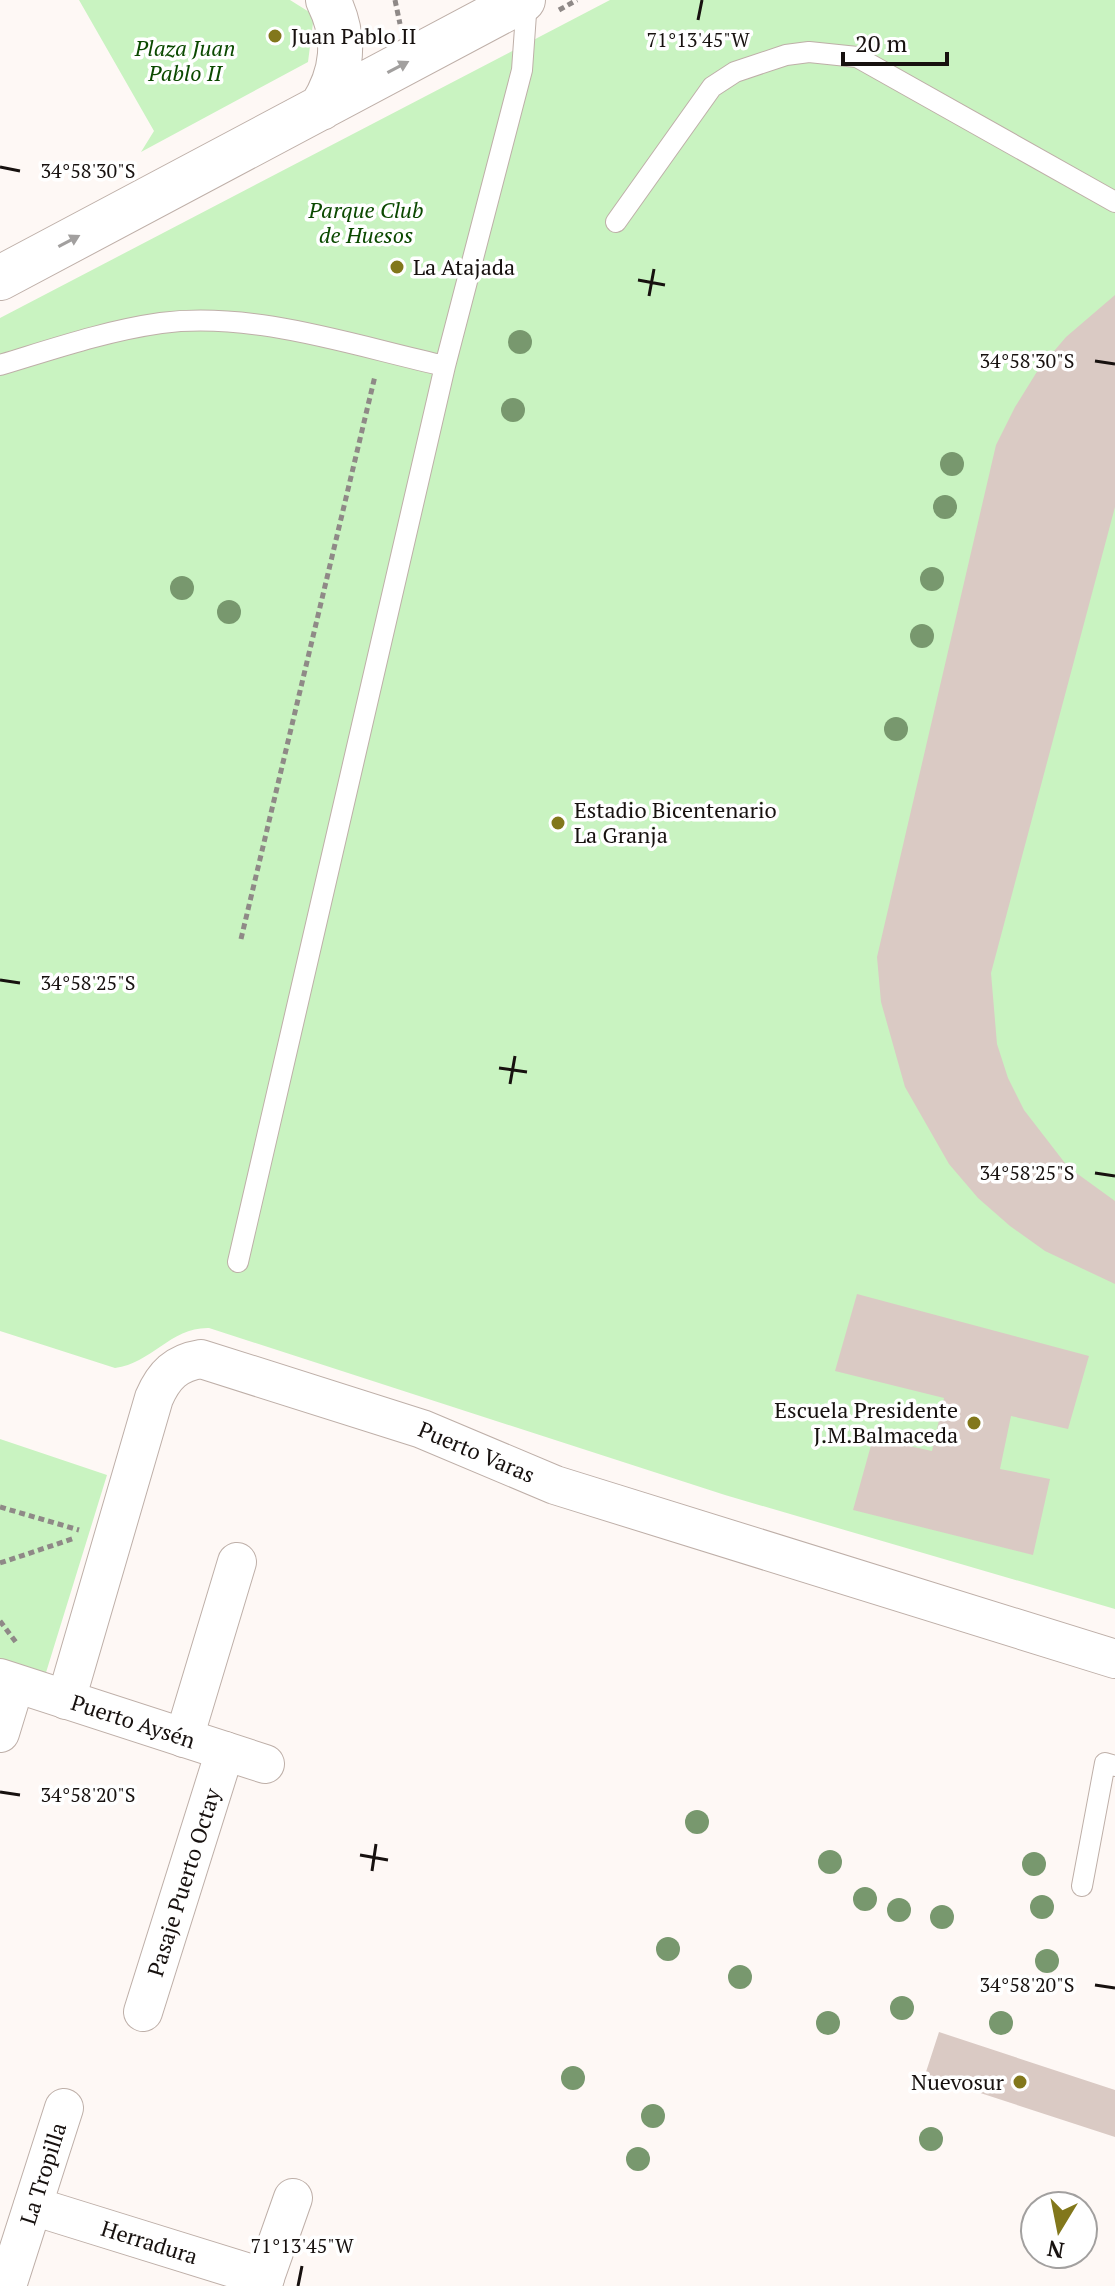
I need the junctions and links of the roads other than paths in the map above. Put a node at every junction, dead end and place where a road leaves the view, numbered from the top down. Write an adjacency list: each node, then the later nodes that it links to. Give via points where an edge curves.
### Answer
1 (328, 0): 3 (main road, via 339,27 341,60)
2 (525, 0): 3 (main road, one-way to 2); 8 (lane, via 522,70)
3 (321, 108): 6 (main road, one-way to 3)
4 (1115, 202): 5 (lane, via 857,57 809,52 760,61 712,87)
5 (616, 222)
6 (0, 278)
7 (0, 365): 8 (lane, via 95,336 162,323 214,321 257,325)
8 (445, 366): 9 (lane)
9 (238, 1262)
10 (237, 1562): 15 (street)
11 (1115, 1659): 13 (street, Puerto Varas, via 555,1485 422,1429 201,1359 168,1373 154,1398)
12 (8, 1681): 13 (street, Puerto Aysén); 14 (street)
13 (66, 1700): 15 (street, Puerto Aysén)
14 (0, 1733)
15 (184, 1738): 16 (street, Puerto Aysén)
16 (225, 1751): 17 (street, Puerto Aysén); 20 (street, Pasaje Puerto Octay)
17 (265, 1764)
18 (1115, 1766): 19 (lane, via 1105,1763)
19 (1082, 1886)
20 (143, 2012)
21 (64, 2108): 23 (street, La Tropilla)
22 (293, 2198): 24 (street, Herradura)
23 (33, 2206): 24 (street, Herradura); 25 (street, La Tropilla)
24 (264, 2282)
25 (7, 2286)

